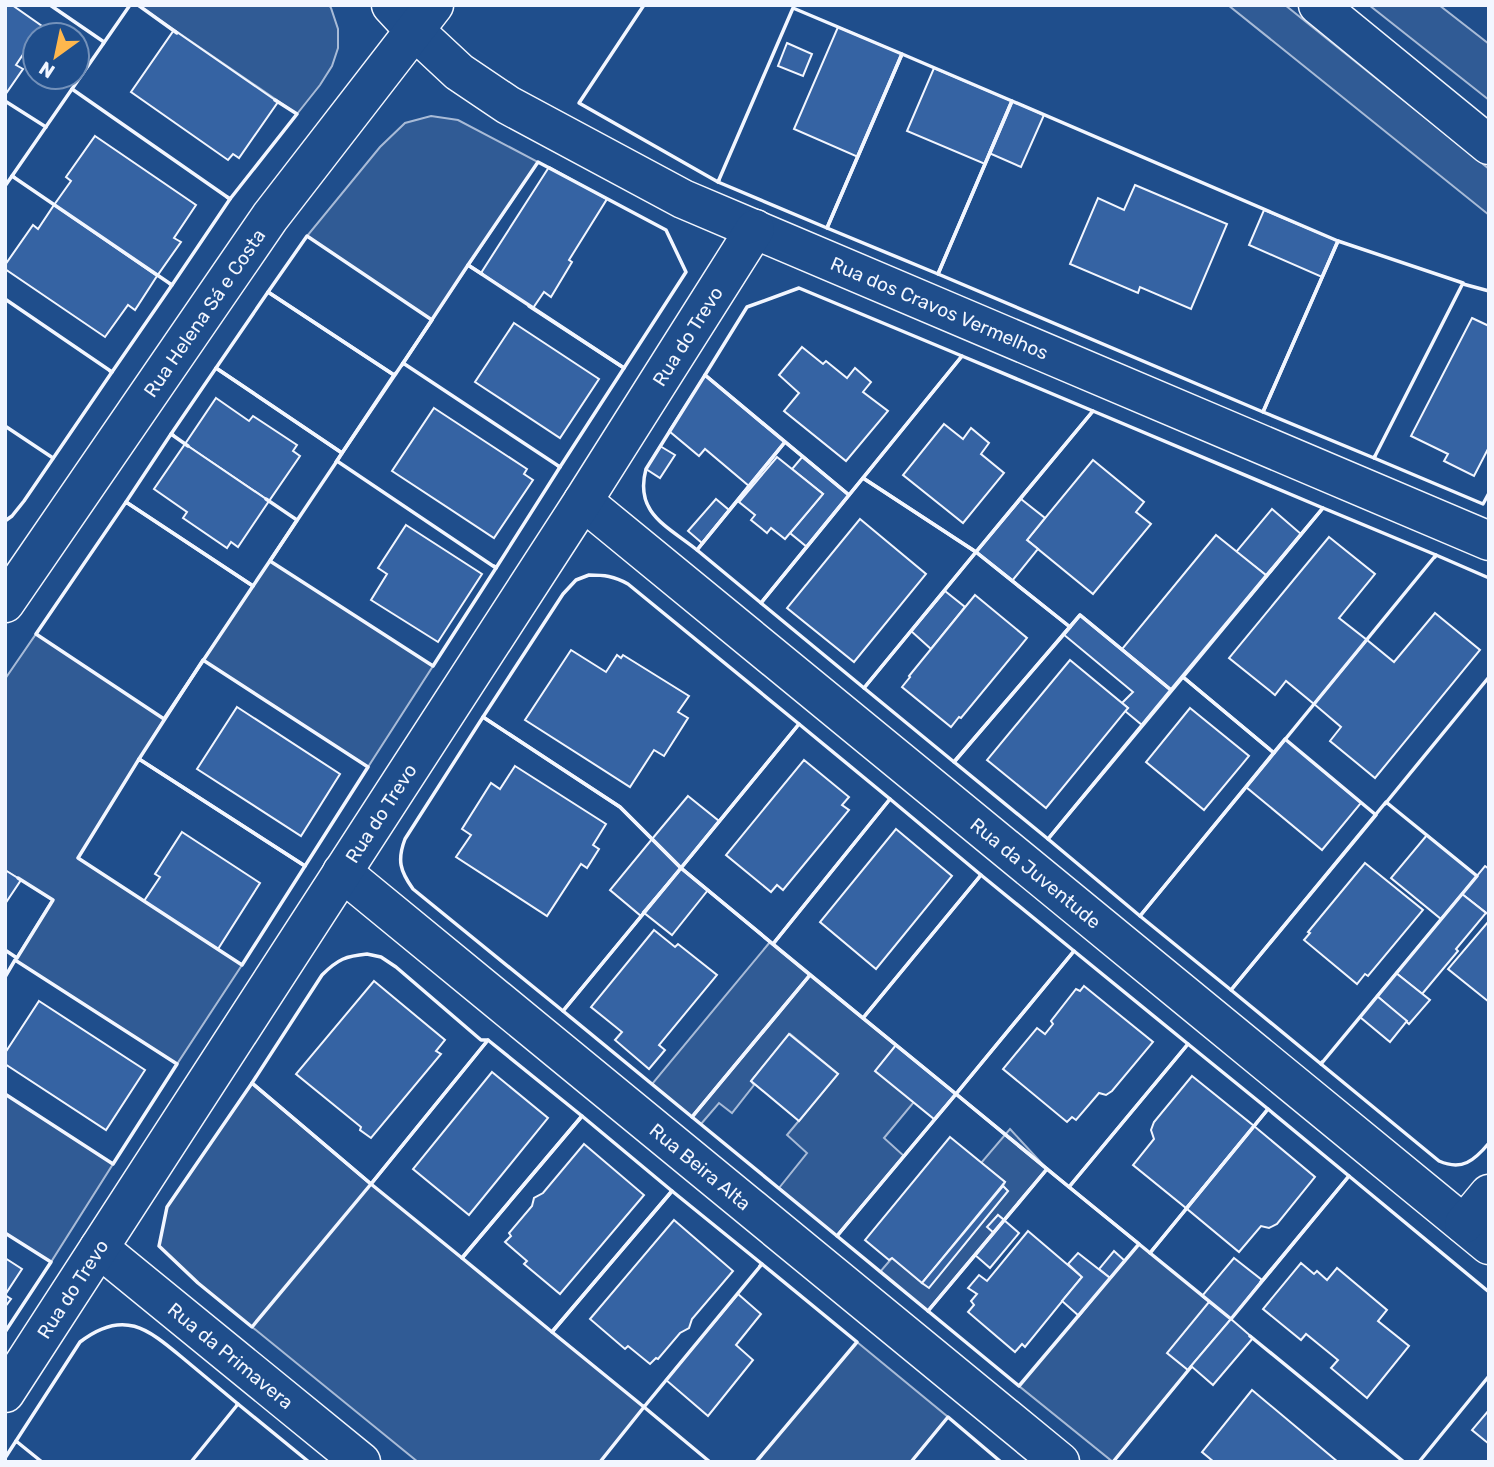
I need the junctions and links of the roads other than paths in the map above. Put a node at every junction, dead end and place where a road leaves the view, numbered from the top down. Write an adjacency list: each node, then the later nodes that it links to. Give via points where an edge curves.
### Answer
1 (1318, 5): 3 (street)
2 (413, 14): 4 (street, Rua dos Cravos Vermelhos, via 459,72 508,105 683,199); 7 (street, Rua Helena Sá e Costa)
3 (1489, 145)
4 (755, 229): 5 (street, Rua do Trevo); 6 (street, Rua dos Cravos Vermelhos)
5 (583, 501): 8 (street, Rua do Trevo); 10 (street, Rua da Juventude)
6 (1489, 541)
7 (5, 603)
8 (342, 872): 11 (street, Rua do Trevo); 14 (street, Rua Beira Alta)
9 (1489, 1194): 10 (street)
10 (1476, 1234)
11 (99, 1248): 12 (street, Rua do Trevo); 13 (street, Rua da Primavera)
12 (5, 1393)
13 (361, 1462)
14 (1060, 1462)

